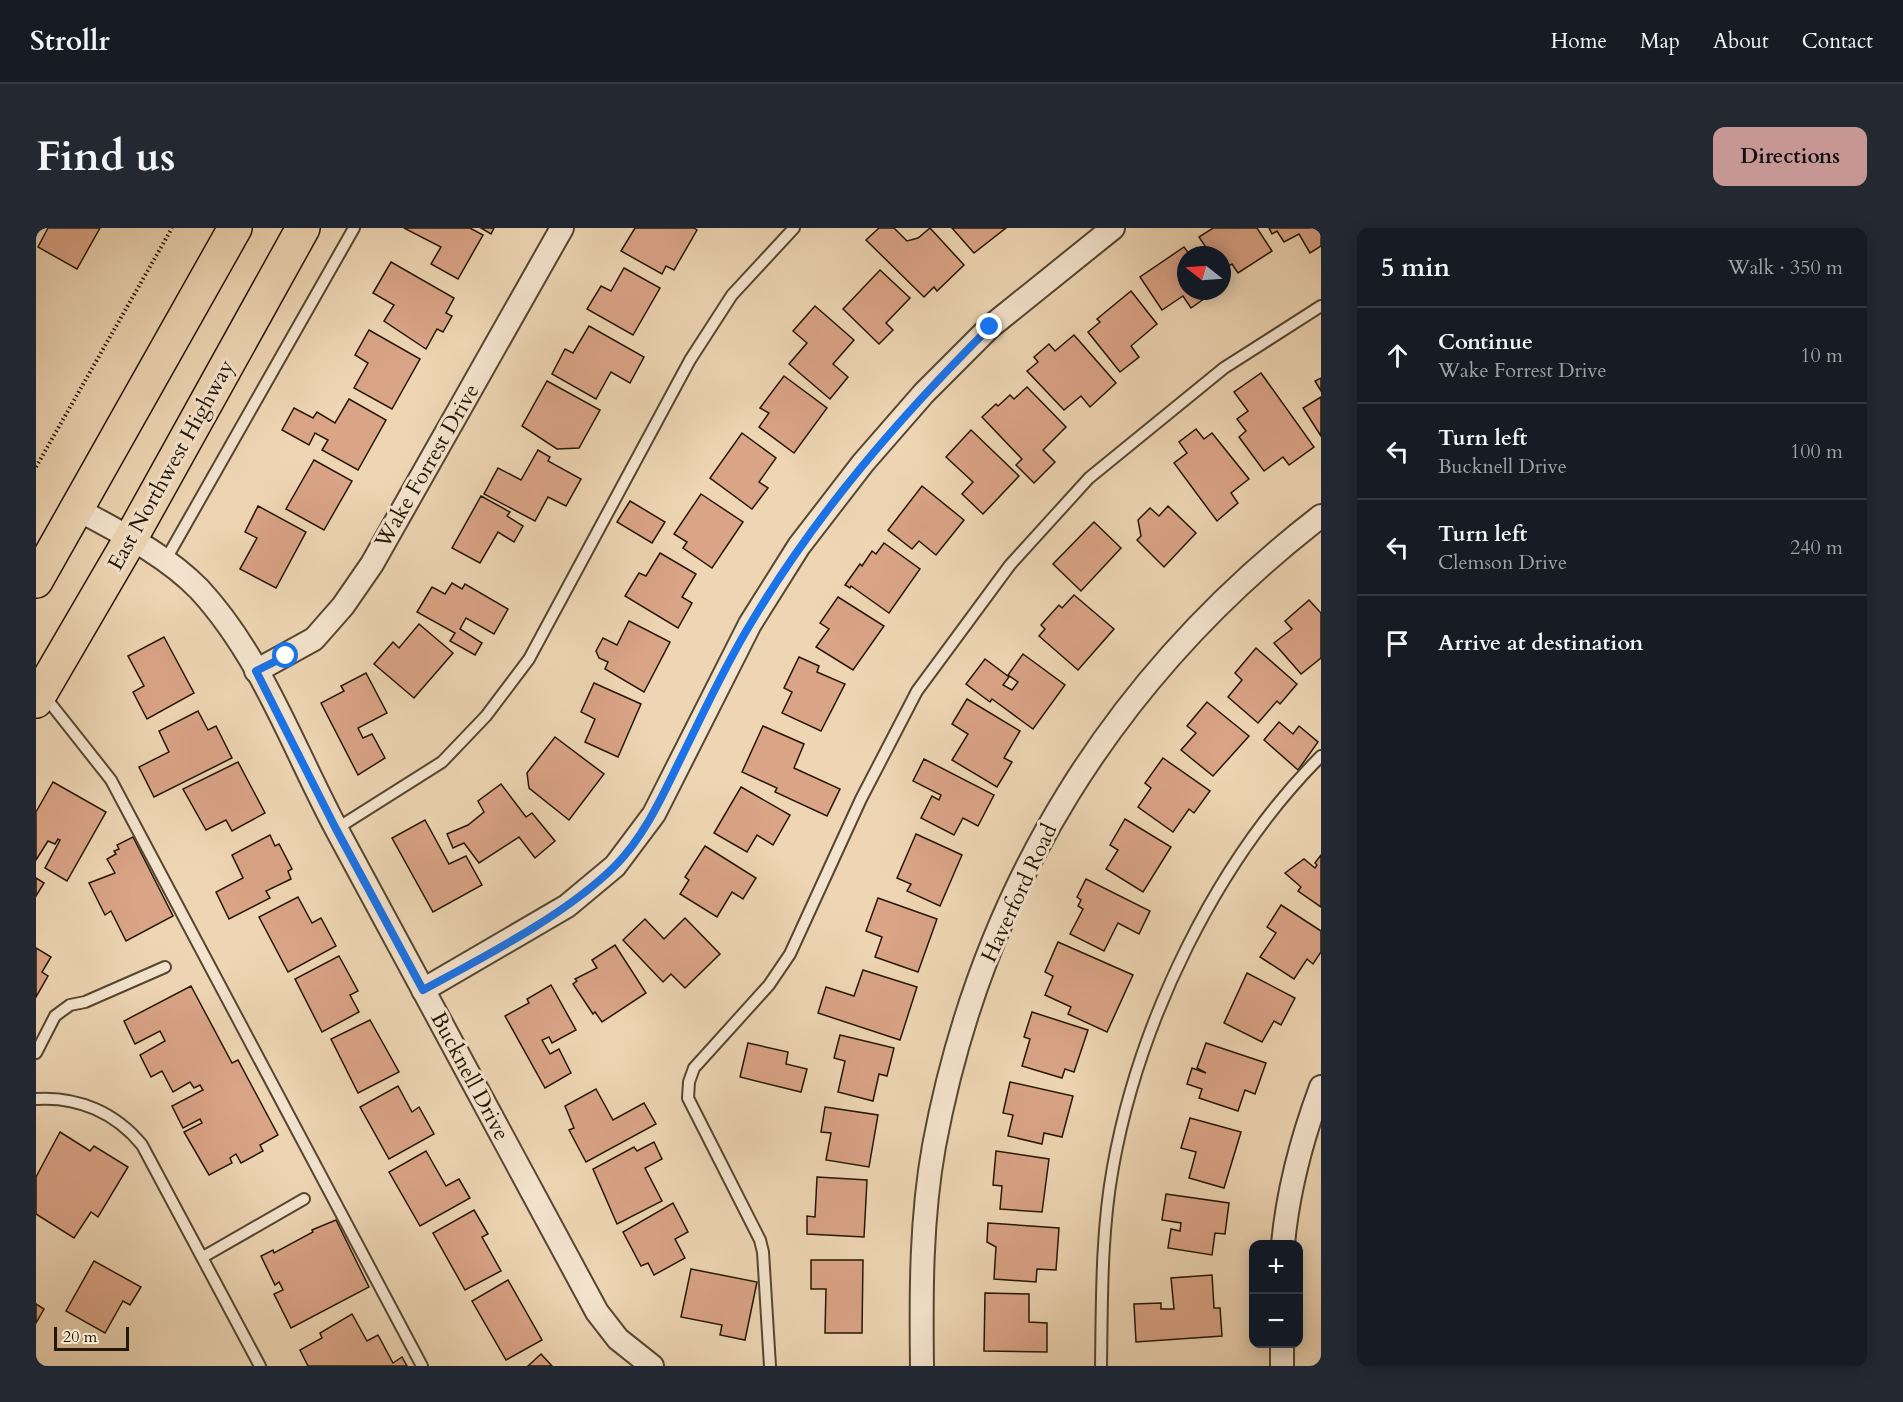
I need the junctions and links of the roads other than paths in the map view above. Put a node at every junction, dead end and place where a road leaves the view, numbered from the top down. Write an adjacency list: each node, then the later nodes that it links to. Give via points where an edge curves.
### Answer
1 (235, 228): 8 (main road)
2 (303, 228): 10 (main road, East Northwest Highway)
3 (354, 228): 11 (lane)
4 (562, 228): 13 (street, Wake Forrest Drive, via 372,564 343,606 315,639)
5 (794, 228): 16 (lane, via 732,295 690,360 529,659 486,717 442,762)
6 (1113, 228): 18 (street, via 990,327 924,393 863,463 799,546 750,624 654,814 615,866 567,906)
7 (1321, 306): 29 (lane, via 1224,368 1089,478 1010,565 917,691 861,799 790,954 769,985 694,1068 688,1082 688,1098 760,1240)
8 (77, 509): 10 (street, Bucknell Drive); 12 (main road)
9 (1321, 516): 30 (street, Haverford Road, via 1218,604 1164,660 1079,775 1005,913 952,1064 934,1147 921,1279)
10 (131, 538): 11 (street, Bucknell Drive); 14 (main road, East Northwest Highway)
11 (165, 561): 13 (street, Bucknell Drive, via 198,589)
12 (36, 580)
13 (256, 671): 16 (street, Bucknell Drive)
14 (39, 696): 27 (lane, via 111,780)
15 (1321, 756): 31 (lane, via 1264,822 1210,907 1165,991 1147,1037 1123,1117 1113,1169 1103,1261)
16 (336, 829): 18 (street, Bucknell Drive)
17 (165, 967): 19 (lane, via 70,1005 55,1016)
18 (423, 990): 28 (street, Bucknell Drive, via 597,1312 618,1339)
19 (36, 1053)
20 (1321, 1087): 23 (street, via 1302,1137)
21 (36, 1099): 24 (lane, via 69,1100 126,1125 142,1145)
22 (304, 1198): 24 (lane)
23 (1284, 1240)
24 (203, 1257): 26 (lane)
25 (1282, 1348): 32 (street)
26 (260, 1366)
27 (422, 1366)
28 (652, 1366)
29 (770, 1366)
30 (922, 1366)
31 (1101, 1366)
32 (1282, 1366)

